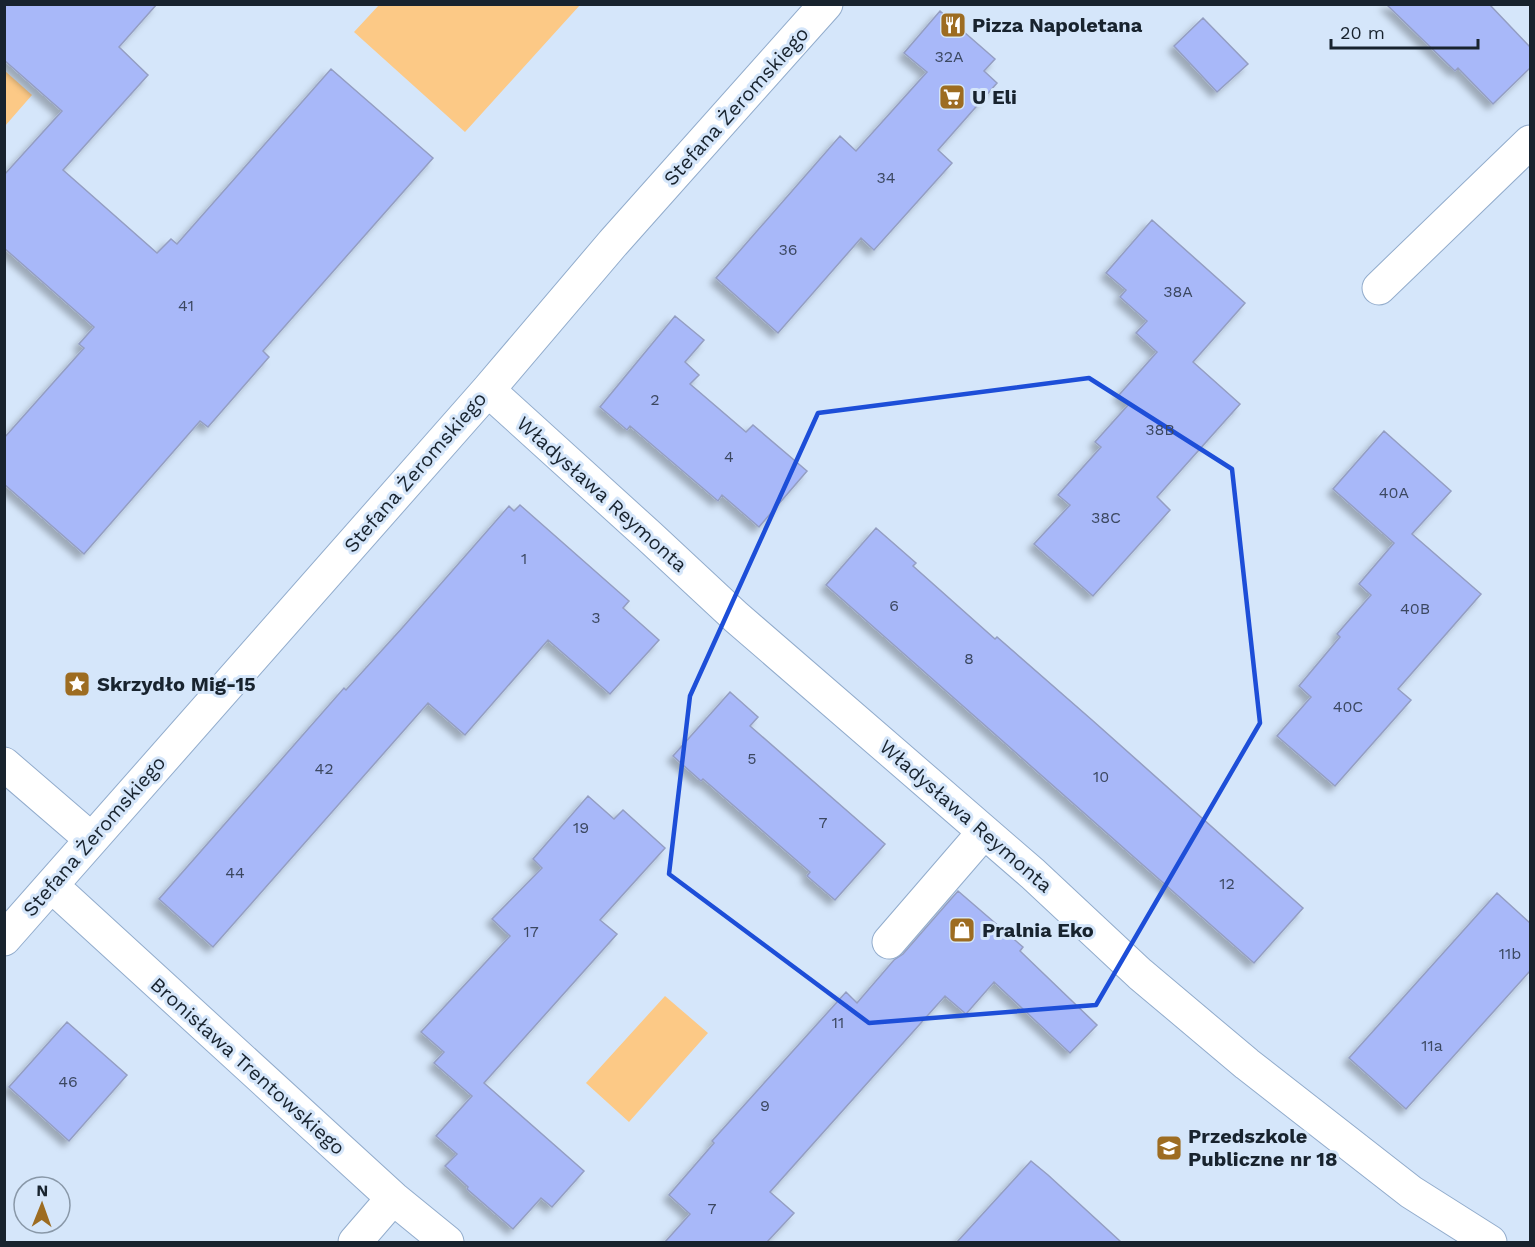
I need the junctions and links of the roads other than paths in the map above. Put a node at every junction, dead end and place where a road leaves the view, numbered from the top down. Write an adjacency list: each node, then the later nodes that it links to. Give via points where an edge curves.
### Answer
1 (826, 4): 4 (street, Stefana Żeromskiego)
2 (1530, 142): 3 (street)
3 (1379, 288)
4 (488, 390): 6 (street, Władysława Reymonta, via 736,617); 7 (street, Stefana Żeromskiego)
5 (4, 764): 7 (street)
6 (984, 832): 10 (street); 14 (street, Władysława Reymonta, via 1140,974 1247,1064 1411,1192)
7 (91, 839): 8 (street, Stefana Żeromskiego)
8 (52, 886): 9 (street, Stefana Żeromskiego); 11 (street, Bronisława Trentowskiego)
9 (4, 939)
10 (889, 942)
11 (393, 1198): 12 (street); 13 (street, Bronisława Trentowskiego)
12 (355, 1242)
13 (447, 1242)
14 (1490, 1242)

